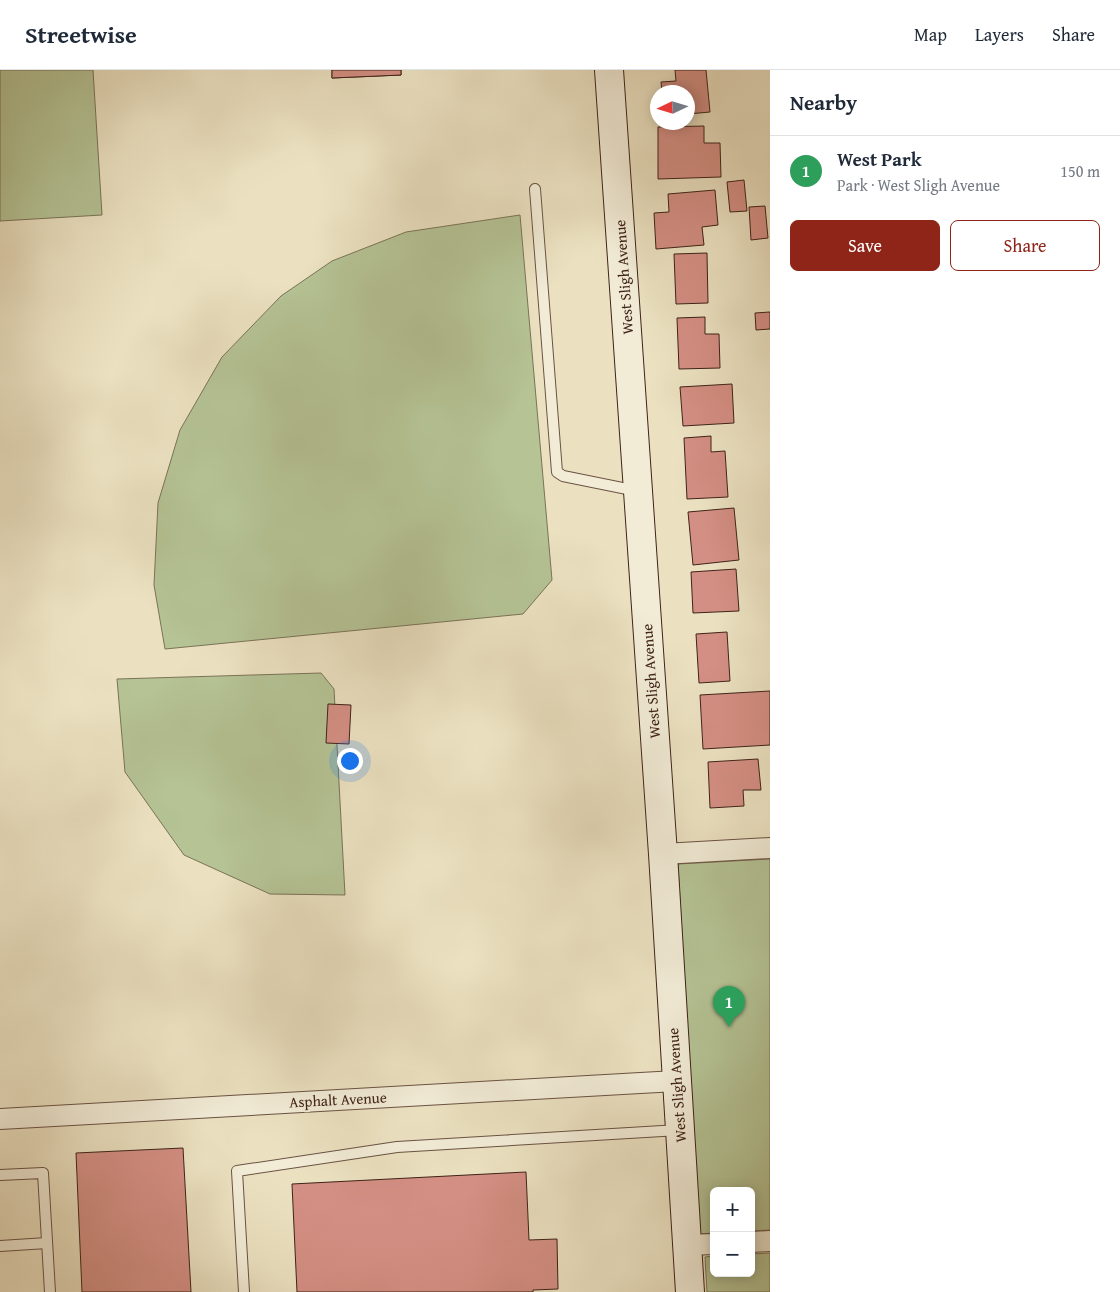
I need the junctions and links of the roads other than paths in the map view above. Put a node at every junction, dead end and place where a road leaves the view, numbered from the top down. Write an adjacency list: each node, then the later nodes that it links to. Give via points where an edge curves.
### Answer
1 (610, 70): 3 (main road, West Sligh Avenue)
2 (535, 189): 3 (lane, via 558,472)
3 (638, 492): 5 (main road, West Sligh Avenue)
4 (770, 848): 5 (street)
5 (663, 854): 6 (main road, West Sligh Avenue)
6 (676, 1081): 7 (street, Asphalt Avenue); 8 (main road, West Sligh Avenue)
7 (0, 1119)
8 (680, 1130): 13 (main road, West Sligh Avenue); 16 (lane, via 396,1147 237,1171)
9 (0, 1175): 12 (lane, via 43,1173)
10 (770, 1241): 11 (street)
11 (755, 1242)
12 (47, 1243): 14 (lane); 15 (lane)
13 (701, 1244): 17 (main road, West Sligh Avenue)
14 (0, 1246)
15 (50, 1292)
16 (244, 1292)
17 (690, 1292)

